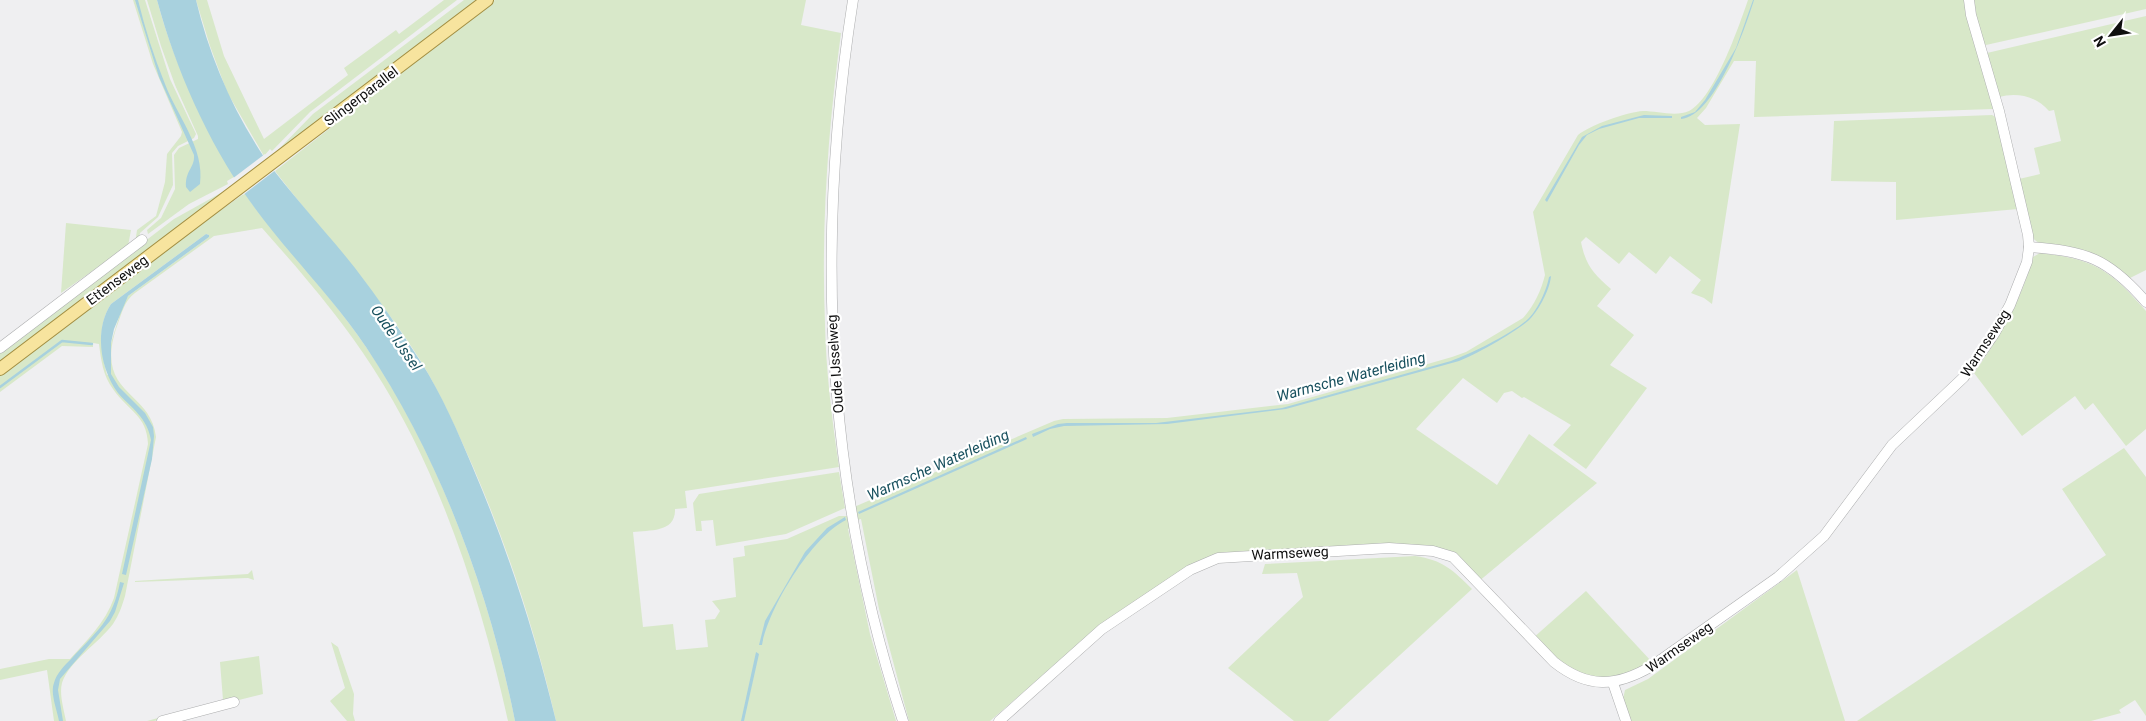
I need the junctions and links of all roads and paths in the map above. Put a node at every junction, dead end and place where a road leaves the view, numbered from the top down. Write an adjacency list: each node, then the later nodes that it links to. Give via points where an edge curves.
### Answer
1 (488, 0): 4 (main road, Slingerparallel)
2 (853, 0): 13 (street, Oude IJsselweg, via 841,79 831,204 834,371 851,510 881,649)
3 (1969, 0): 6 (street, Warmseweg, via 2018,186)
4 (234, 192): 9 (main road, Ettenseweg)
5 (142, 240): 8 (street, Ettenseweg)
6 (2029, 247): 7 (street, via 2089,256 2112,268); 10 (street, Warmseweg, via 2017,291 1976,361 1950,391 1892,445 1824,536 1778,577 1652,666 1634,677)
7 (2146, 302)
8 (0, 348)
9 (0, 369)
10 (1614, 683): 14 (street, Warmseweg, via 1579,678 1560,668 1453,557 1433,551 1389,548 1234,555 1190,570 1102,629); 15 (street)
11 (234, 702): 12 (street)
12 (162, 721)
13 (903, 721)
14 (999, 721)
15 (1626, 721)

